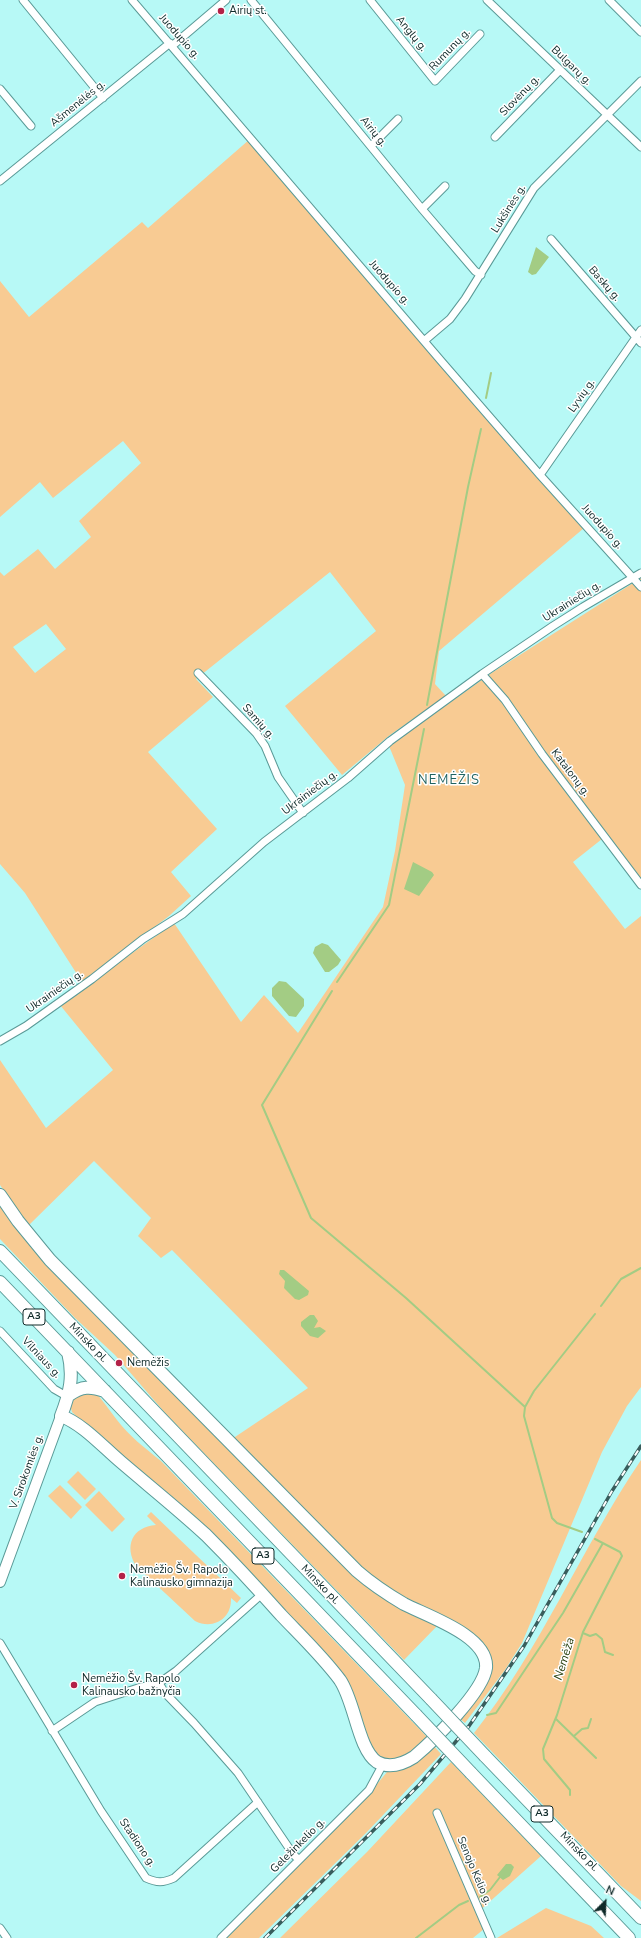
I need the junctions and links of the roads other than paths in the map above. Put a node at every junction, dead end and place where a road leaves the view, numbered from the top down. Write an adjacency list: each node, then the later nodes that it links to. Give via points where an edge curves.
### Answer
1 (23, 0): 15 (street)
2 (132, 0): 10 (street, Juodupio g.)
3 (226, 0): 10 (street, Ašmenėlės g.)
4 (251, 0): 20 (street, Airių g.)
5 (370, 0): 12 (street, Anglų g.)
6 (487, 0): 11 (street, Bulgarų g.)
7 (609, 0): 8 (street)
8 (641, 32)
9 (480, 34): 12 (street, Rumunų g.)
10 (171, 45): 15 (street, Ašmenėlės g.); 29 (street, Juodupio g.)
11 (560, 70): 16 (street, Bulgarų g.); 19 (street, Slovėnų g.)
12 (435, 81)
13 (641, 81): 16 (street, Lukšinės g.)
14 (0, 88): 18 (street)
15 (103, 98): 22 (street, Ašmenėlės g.)
16 (607, 116): 21 (street, Bulgarų g.); 26 (street, Lukšinės g., via 534,188)
17 (398, 119): 20 (street)
18 (31, 126)
19 (495, 137)
20 (371, 146): 24 (street, Airių g.)
21 (641, 147)
22 (0, 181)
23 (445, 186): 24 (street)
24 (422, 209): 26 (street, Airių g.)
25 (551, 239): 28 (street, Baskų g.)
26 (481, 275): 29 (street, Lukšinės g., via 450,319)
27 (641, 330): 28 (street, Lyvių g.)
28 (636, 338): 30 (street, Baskų g.); 31 (street, Lyvių g.)
29 (424, 341): 31 (street, Juodupio g.)
30 (641, 344)
31 (540, 475): 33 (street, Juodupio g.)
32 (641, 574): 33 (street, Ukrainiečių g.)
33 (633, 578): 34 (street, Juodupio g.); 36 (street, Ukrainiečių g., via 582,607)
34 (641, 587)
35 (198, 673): 37 (street, Samių g., via 266,746 278,776)
36 (482, 674): 37 (street, Ukrainiečių g., via 390,741); 38 (street, Katalonų g., via 510,706 547,760)
37 (303, 813): 39 (street, Ukrainiečių g., via 264,842 183,914 143,939 26,1026)
38 (641, 884)
39 (0, 1041)
40 (0, 1195): 53 (highway, via 32,1239 60,1271 356,1571 387,1593 468,1637 482,1652 486,1667 484,1675 464,1706 414,1757 400,1765)
41 (0, 1251): 57 (highway, Minsko pl. / A3, bridge)
42 (0, 1282): 44 (highway, Minsko pl. / A3)
43 (0, 1330): 46 (street, Vilniaus g., via 54,1389)
44 (68, 1352): 45 (highway, Minsko pl. / A3); 46 (highway, via 72,1373)
45 (105, 1391): 46 (highway, via 87,1387); 62 (highway, Minsko pl. / A3, bridge)
46 (69, 1396): 47 (highway)
47 (61, 1416): 48 (main road, V. Sirokomlės g.); 49 (highway, via 84,1431 179,1511)
48 (0, 1582)
49 (262, 1594): 51 (street, via 176,1671); 53 (highway, via 340,1680 366,1749 371,1757)
50 (0, 1643): 52 (street, Stadiono g.)
51 (159, 1683): 52 (street, via 95,1702); 54 (street, via 165,1693 238,1772)
52 (52, 1731): 54 (street, Stadiono g., via 146,1878 154,1882 174,1878)
53 (383, 1764): 56 (street, Geležinkelio g., via 368,1790)
54 (258, 1802): 56 (street, via 293,1854)
55 (437, 1813): 61 (street, Senojo Kelio g.)
56 (300, 1860): 60 (street, Geležinkelio g.)
57 (641, 1918)
58 (0, 1928): 59 (street)
59 (7, 1938)
60 (221, 1938)
61 (491, 1938)
62 (629, 1938)

